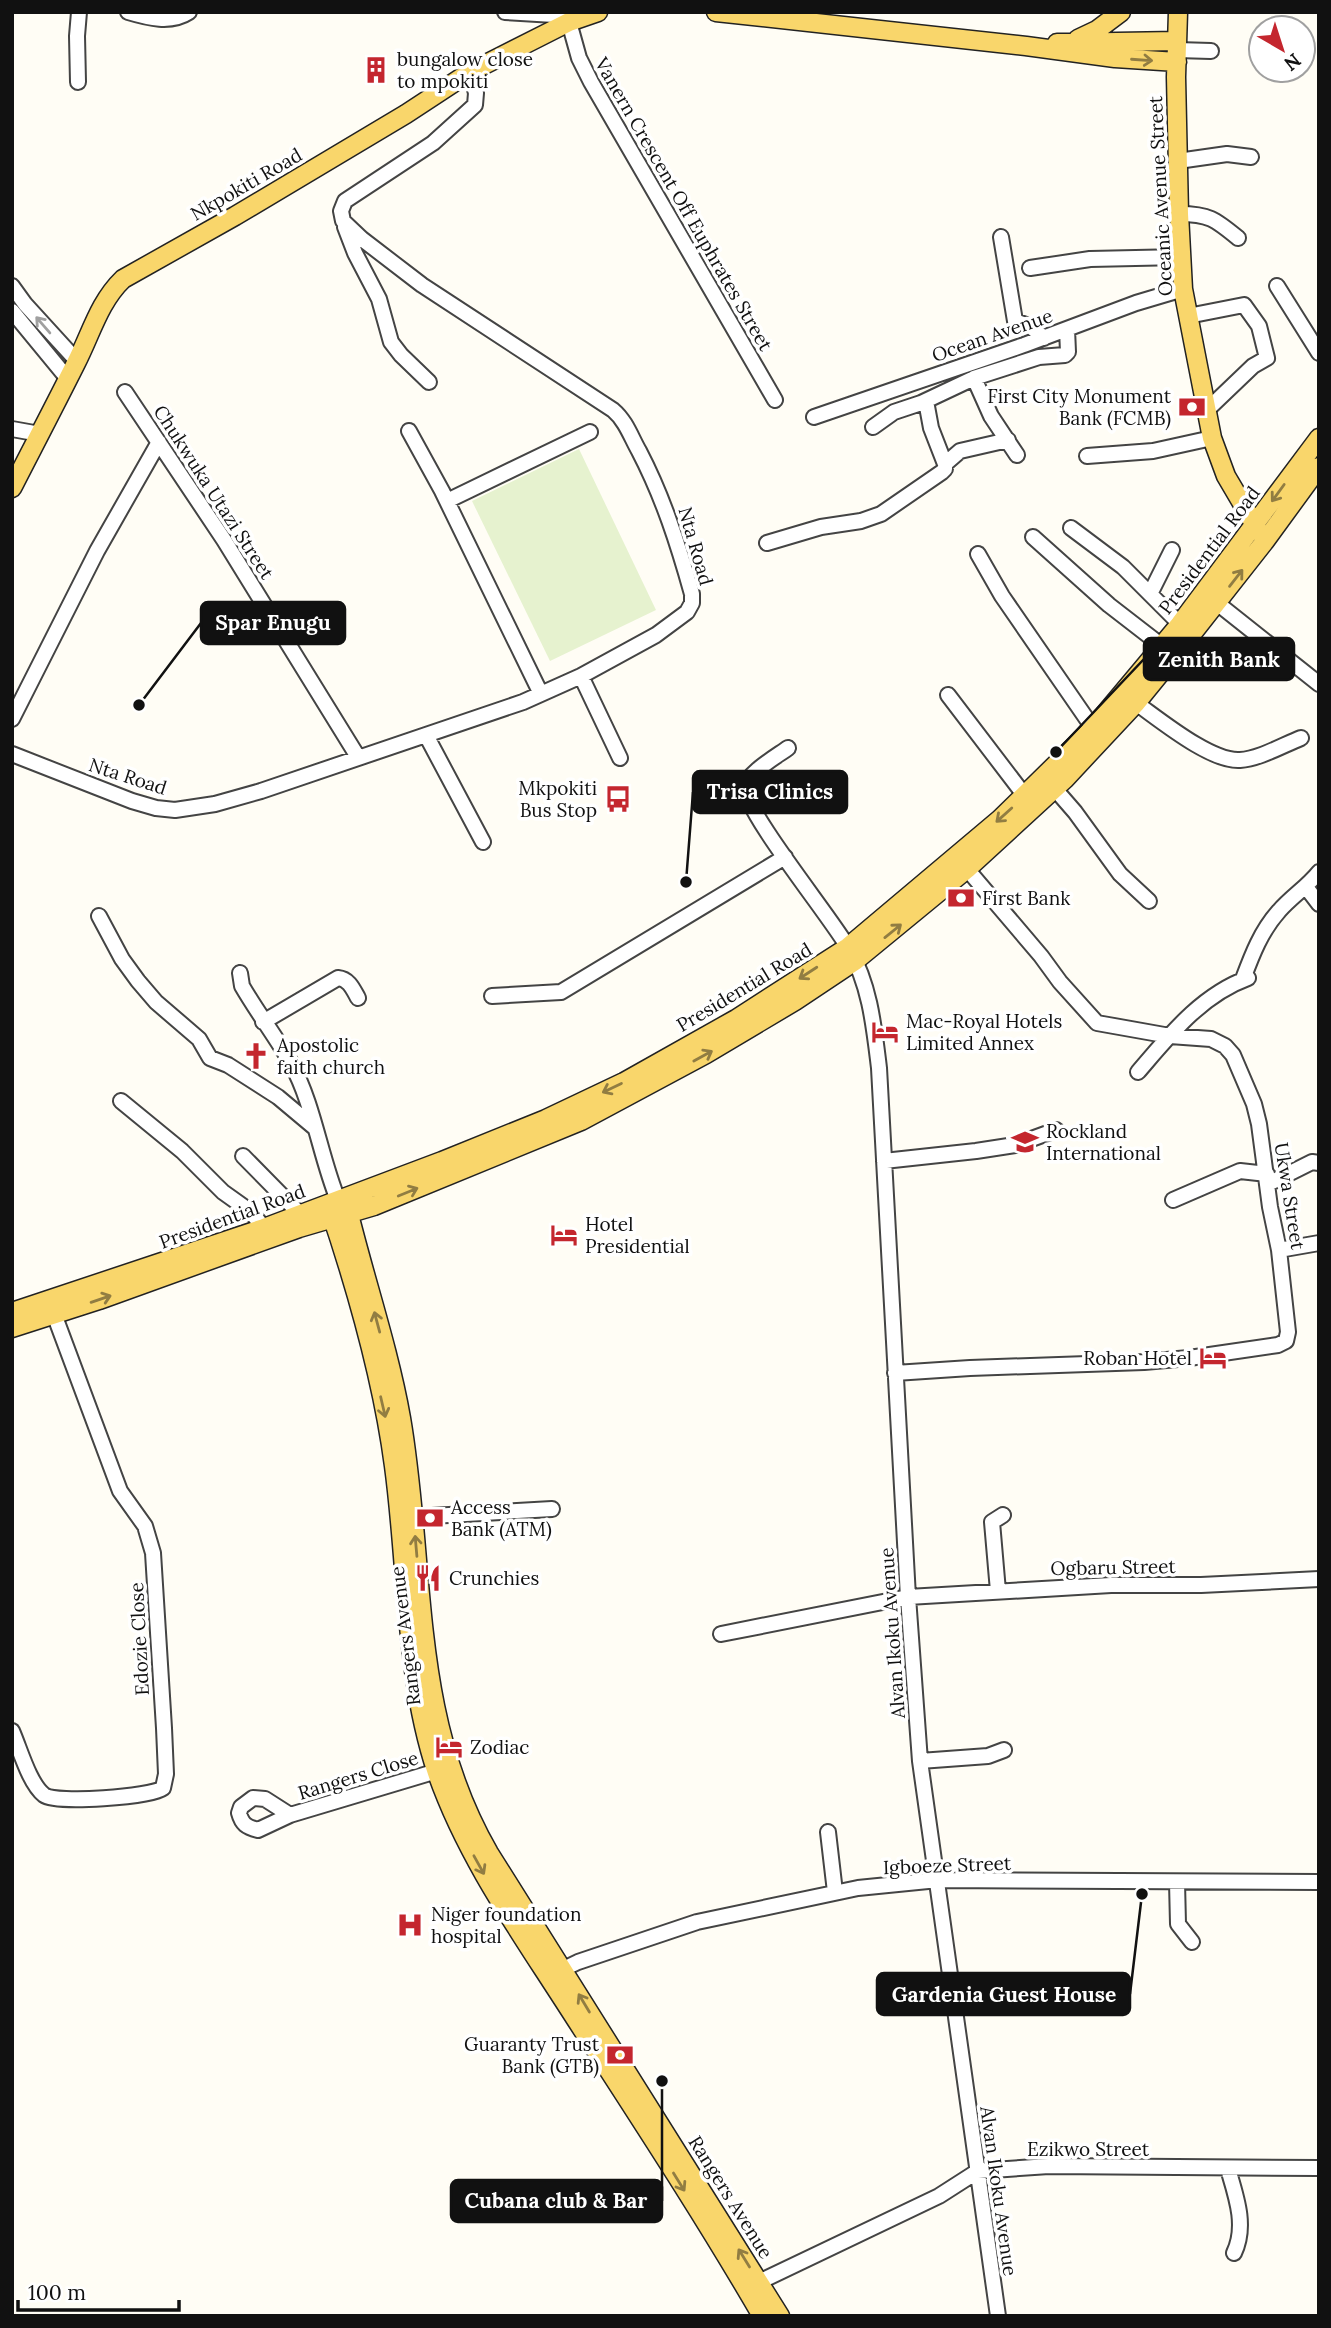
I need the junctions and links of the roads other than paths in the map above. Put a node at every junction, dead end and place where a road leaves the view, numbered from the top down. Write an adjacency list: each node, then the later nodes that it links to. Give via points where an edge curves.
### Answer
1 (79, 12): 16 (street)
2 (128, 12): 3 (street, via 174,19)
3 (189, 12)
4 (505, 12): 9 (street, via 554,15)
5 (598, 12): 9 (main road, Nkpokiti Road)
6 (716, 12): 11 (main road)
7 (1178, 12): 13 (main road, Oceanic Avenue Street)
8 (1120, 13): 10 (main road, via 1097,30); 12 (main road)
9 (569, 22): 15 (main road, Nkpokiti Road); 38 (street, Vanern Crescent Off Euphrates Street, via 591,82)
10 (1065, 43): 11 (main road); 12 (main road)
11 (1026, 46): 12 (main road)
12 (1116, 50): 13 (main road)
13 (1177, 51): 14 (street); 18 (main road, Oceanic Avenue Street)
14 (1211, 51)
15 (470, 72): 20 (street, via 475,106 433,143 345,201); 33 (main road, Nkpokiti Road, via 123,279 100,309)
16 (78, 82)
17 (1251, 157): 18 (street, via 1227,154)
18 (1178, 161): 19 (main road, Oceanic Avenue Street)
19 (1179, 214): 22 (street, via 1212,217); 23 (main road, Oceanic Avenue Street)
20 (343, 221): 36 (street, via 379,299 391,342); 68 (street, Nta Road, via 422,285 612,410 623,420 659,489 692,603 656,635)
21 (1001, 237): 31 (street, via 1015,321)
22 (1238, 237)
23 (1181, 257): 24 (street, via 1090,259); 27 (main road, Oceanic Avenue Street)
24 (1030, 268)
25 (12, 286): 33 (street, one-way to 25)
26 (1277, 286): 32 (street)
27 (1183, 289): 29 (main road, Oceanic Avenue Street); 30 (street, Ocean Avenue)
28 (12, 311): 34 (street)
29 (1188, 316): 40 (main road, Oceanic Avenue Street); 40 (street, via 1244,305 1259,326 1267,358 1252,366)
30 (1067, 329): 31 (street, Ocean Avenue); 35 (street, via 1065,355 1039,357)
31 (1044, 338): 41 (street, Ocean Avenue)
32 (1319, 353)
33 (77, 361): 34 (main road, Nkpokiti Road)
34 (68, 379): 46 (main road, Nkpokiti Road)
35 (974, 379): 39 (street); 49 (street, via 990,416)
36 (429, 382)
37 (125, 392): 50 (street, Chukwuka Utazi Street)
38 (775, 400)
39 (926, 401): 42 (street, via 894,412); 53 (street)
40 (1207, 410): 47 (main road, Oceanic Avenue Street)
41 (814, 417)
42 (873, 428)
43 (12, 429): 46 (street)
44 (408, 430): 56 (street)
45 (590, 432): 56 (street)
46 (40, 434): 55 (main road, Nkpokiti Road)
47 (1212, 438): 52 (street, via 1153,451); 57 (main road, Oceanic Avenue Street, via 1226,476)
48 (1319, 438): 57 (main road, Presidential Road, one-way to 57)
49 (1008, 440): 51 (street); 53 (street, via 960,451)
50 (159, 442): 74 (street, via 97,551); 80 (street, Chukwuka Utazi Street)
51 (1017, 455)
52 (1087, 456)
53 (945, 464): 61 (street, via 942,472 881,514)
54 (1319, 467): 60 (main road, Presidential Road)
55 (12, 488)
56 (447, 501): 70 (street)
57 (1255, 525): 60 (main road, Oceanic Avenue Street); 66 (main road, Presidential Road)
58 (1071, 528): 64 (street)
59 (1033, 537): 67 (street, via 1109,605)
60 (1265, 541): 65 (main road, Presidential Road, one-way to 60)
61 (767, 543)
62 (1172, 550): 64 (street)
63 (978, 554): 75 (street)
64 (1150, 594): 66 (street)
65 (1217, 603): 67 (main road, Presidential Road); 69 (street)
66 (1180, 624): 67 (main road, Presidential Road)
67 (1171, 647): 72 (main road, Presidential Road); 73 (main road, Presidential Road)
68 (580, 677): 70 (street, Nta Road); 81 (street)
69 (1319, 684)
70 (541, 694): 76 (street, Nta Road)
71 (948, 695): 83 (street)
72 (1136, 704): 73 (main road, Presidential Road); 77 (street, via 1221,757 1241,760)
73 (1114, 715): 75 (main road, Presidential Road); 82 (main road, Presidential Road)
74 (12, 719)
75 (1093, 728): 83 (main road, Presidential Road)
76 (426, 735): 80 (street, Nta Road); 84 (street)
77 (1301, 738)
78 (788, 748): 86 (street, Alvan Ikoku Avenue, via 745,785 750,803)
79 (12, 754): 80 (street, Nta Road, via 132,802 175,810 215,804)
80 (358, 757)
81 (620, 758)
82 (1055, 789): 85 (main road, Presidential Road); 90 (street, via 1119,874)
83 (1025, 796): 85 (main road, Presidential Road, one-way to 85)
84 (483, 842)
85 (978, 849): 87 (main road, Presidential Road); 93 (main road, Presidential Road)
86 (785, 857): 93 (street, Alvan Ikoku Avenue); 95 (street, via 561,992)
87 (967, 869): 93 (main road, Presidential Road, one-way to 87); 98 (street, Ukwa Street, via 1097,1023)
88 (1319, 872): 89 (street)
89 (1306, 887): 91 (street); 98 (street, via 1279,911 1258,940 1245,979 1209,999)
90 (1149, 901)
91 (1319, 904)
92 (99, 916): 101 (street, via 138,981 199,1039 210,1058 278,1097)
93 (852, 954): 104 (street, Alvan Ikoku Avenue, via 875,1036); 108 (main road, Presidential Road, one-way to 108, via 624,1082); 109 (main road, Presidential Road, one-way to 93, via 581,1121 716,1048)
94 (241, 980): 97 (street)
95 (492, 996)
96 (358, 998): 97 (street, via 351,984 338,978)
97 (262, 1022): 101 (street, via 291,1063)
98 (1170, 1035): 99 (street); 106 (street, Ukwa Street, via 1211,1039 1233,1055 1254,1104)
99 (1138, 1072)
100 (121, 1101): 111 (street)
101 (315, 1128): 108 (street)
102 (1056, 1130): 104 (street, via 1015,1144)
103 (243, 1156): 110 (street)
104 (884, 1161): 119 (street, Alvan Ikoku Avenue)
105 (1319, 1163): 106 (street)
106 (1267, 1179): 107 (street, via 1240,1171); 114 (street, Ukwa Street)
107 (1173, 1200)
108 (339, 1206): 109 (main road, Presidential Road); 110 (main road, Presidential Road); 112 (main road)
109 (374, 1206): 112 (main road, via 358,1221)
110 (300, 1221): 111 (main road, Presidential Road); 112 (main road); 115 (main road, Presidential Road)
111 (264, 1228): 115 (main road, Presidential Road)
112 (350, 1243): 122 (main road, Rangers Avenue, one-way to 112, via 401,1419); 130 (main road, Rangers Avenue, one-way to 130, via 388,1428 413,1665 421,1717)
113 (1319, 1243): 114 (street)
114 (1279, 1250): 119 (street, Ukwa Street, via 1288,1332 1286,1341 1278,1345 1144,1362)
115 (161, 1270): 116 (main road, Presidential Road); 117 (main road, Presidential Road, one-way to 115)
116 (12, 1312)
117 (54, 1314): 118 (main road, Presidential Road); 127 (street, Edozie Close, via 120,1491 145,1526 153,1553 166,1774 163,1788 149,1794 65,1800 46,1797 35,1786)
118 (12, 1328)
119 (895, 1373): 125 (street, Alvan Ikoku Avenue)
120 (552, 1509): 122 (street)
121 (1003, 1515): 124 (street, via 992,1522)
122 (414, 1517): 138 (main road, Rangers Avenue, one-way to 122, via 467,1813 453,1776 432,1699)
123 (1319, 1579): 124 (street, Ogbaru Street)
124 (998, 1591): 125 (street, Ogbaru Street)
125 (908, 1597): 126 (street, Ogbaru Street); 129 (street, Alvan Ikoku Avenue)
126 (721, 1633)
127 (12, 1731)
128 (1004, 1750): 129 (street, via 988,1756)
129 (920, 1761): 133 (street, Alvan Ikoku Avenue)
130 (437, 1771): 131 (street, Rangers Close); 138 (main road, Rangers Avenue, one-way to 138, via 478,1865)
131 (290, 1815)
132 (828, 1832): 136 (street)
133 (938, 1880): 134 (street, Igboeze Street); 136 (street, Igboeze Street); 141 (street, Alvan Ikoku Avenue)
134 (1177, 1882): 135 (street, Igboeze Street); 137 (street, via 1178,1924)
135 (1319, 1882)
136 (835, 1892): 138 (street, Igboeze Street, via 697,1922)
137 (1192, 1942)
138 (555, 1972): 143 (main road, Rangers Avenue, one-way to 138, via 625,2071); 144 (main road, Rangers Avenue, one-way to 144)
139 (1319, 2168): 140 (street, Ezikwo Street)
140 (1228, 2169): 141 (street, Ezikwo Street, via 1049,2166); 142 (street, via 1241,2221)
141 (978, 2171): 143 (street, Ezikwo Street, via 939,2196); 146 (street, Alvan Ikoku Avenue)
142 (1234, 2253)
143 (759, 2282): 145 (main road, Rangers Avenue)
144 (762, 2316)
145 (780, 2316)
146 (998, 2316)

